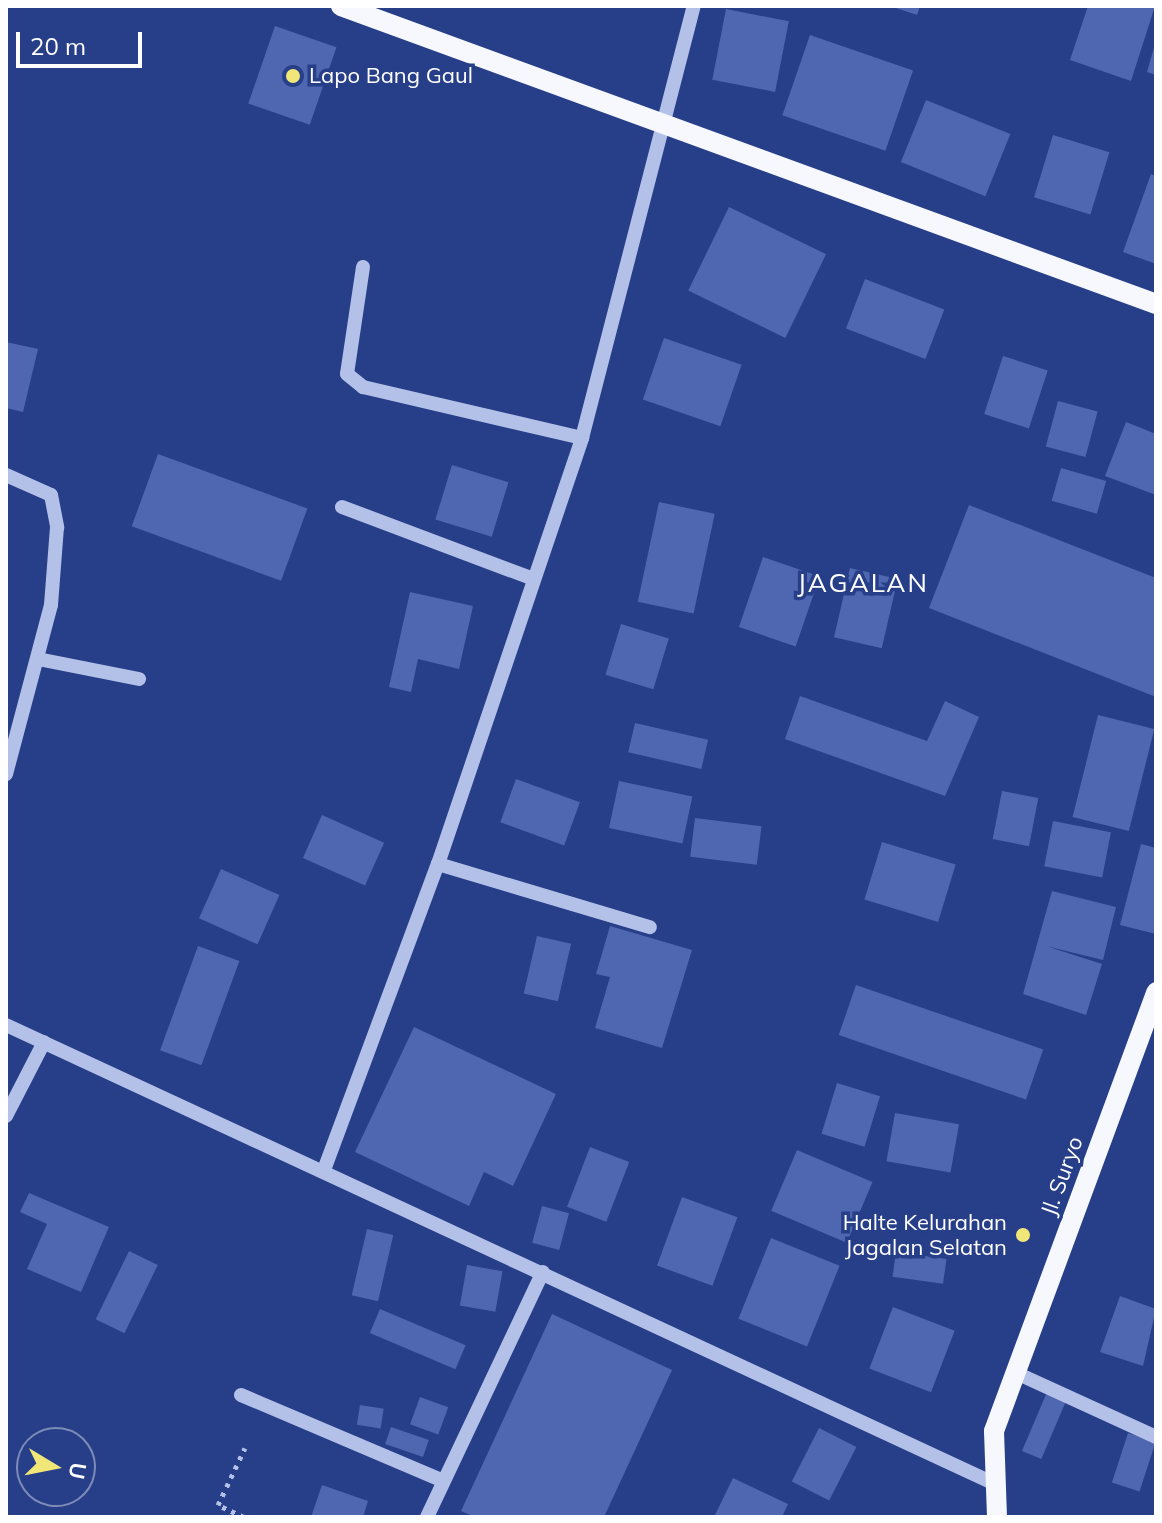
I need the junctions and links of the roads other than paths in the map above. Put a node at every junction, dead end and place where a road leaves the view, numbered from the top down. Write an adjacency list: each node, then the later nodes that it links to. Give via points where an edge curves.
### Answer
1 (341, 6): 3 (main road)
2 (694, 6): 3 (street)
3 (664, 119): 5 (main road); 6 (street, via 639,235)
4 (363, 267): 6 (street, via 347,353 347,374 355,381)
5 (1156, 304)
6 (582, 438): 9 (street)
7 (6, 475): 10 (street, via 51,495 56,508 53,592)
8 (342, 507): 9 (street)
9 (531, 578): 13 (street)
10 (38, 659): 11 (street); 12 (street)
11 (139, 679)
12 (6, 774)
13 (438, 864): 14 (street); 19 (street)
14 (650, 927)
15 (1156, 992): 21 (main road, Jl. Suryo)
16 (6, 1025): 17 (street)
17 (44, 1042): 18 (street); 19 (street)
18 (6, 1116)
19 (324, 1170): 20 (street)
20 (543, 1272): 24 (street); 25 (street)
21 (1014, 1372): 23 (street); 25 (main road, Jl. Suryo, via 994,1431)
22 (241, 1395): 24 (street)
23 (1156, 1437)
24 (444, 1481): 26 (street)
25 (991, 1482): 27 (main road, Jl. Suryo)
26 (427, 1517)
27 (997, 1517)

